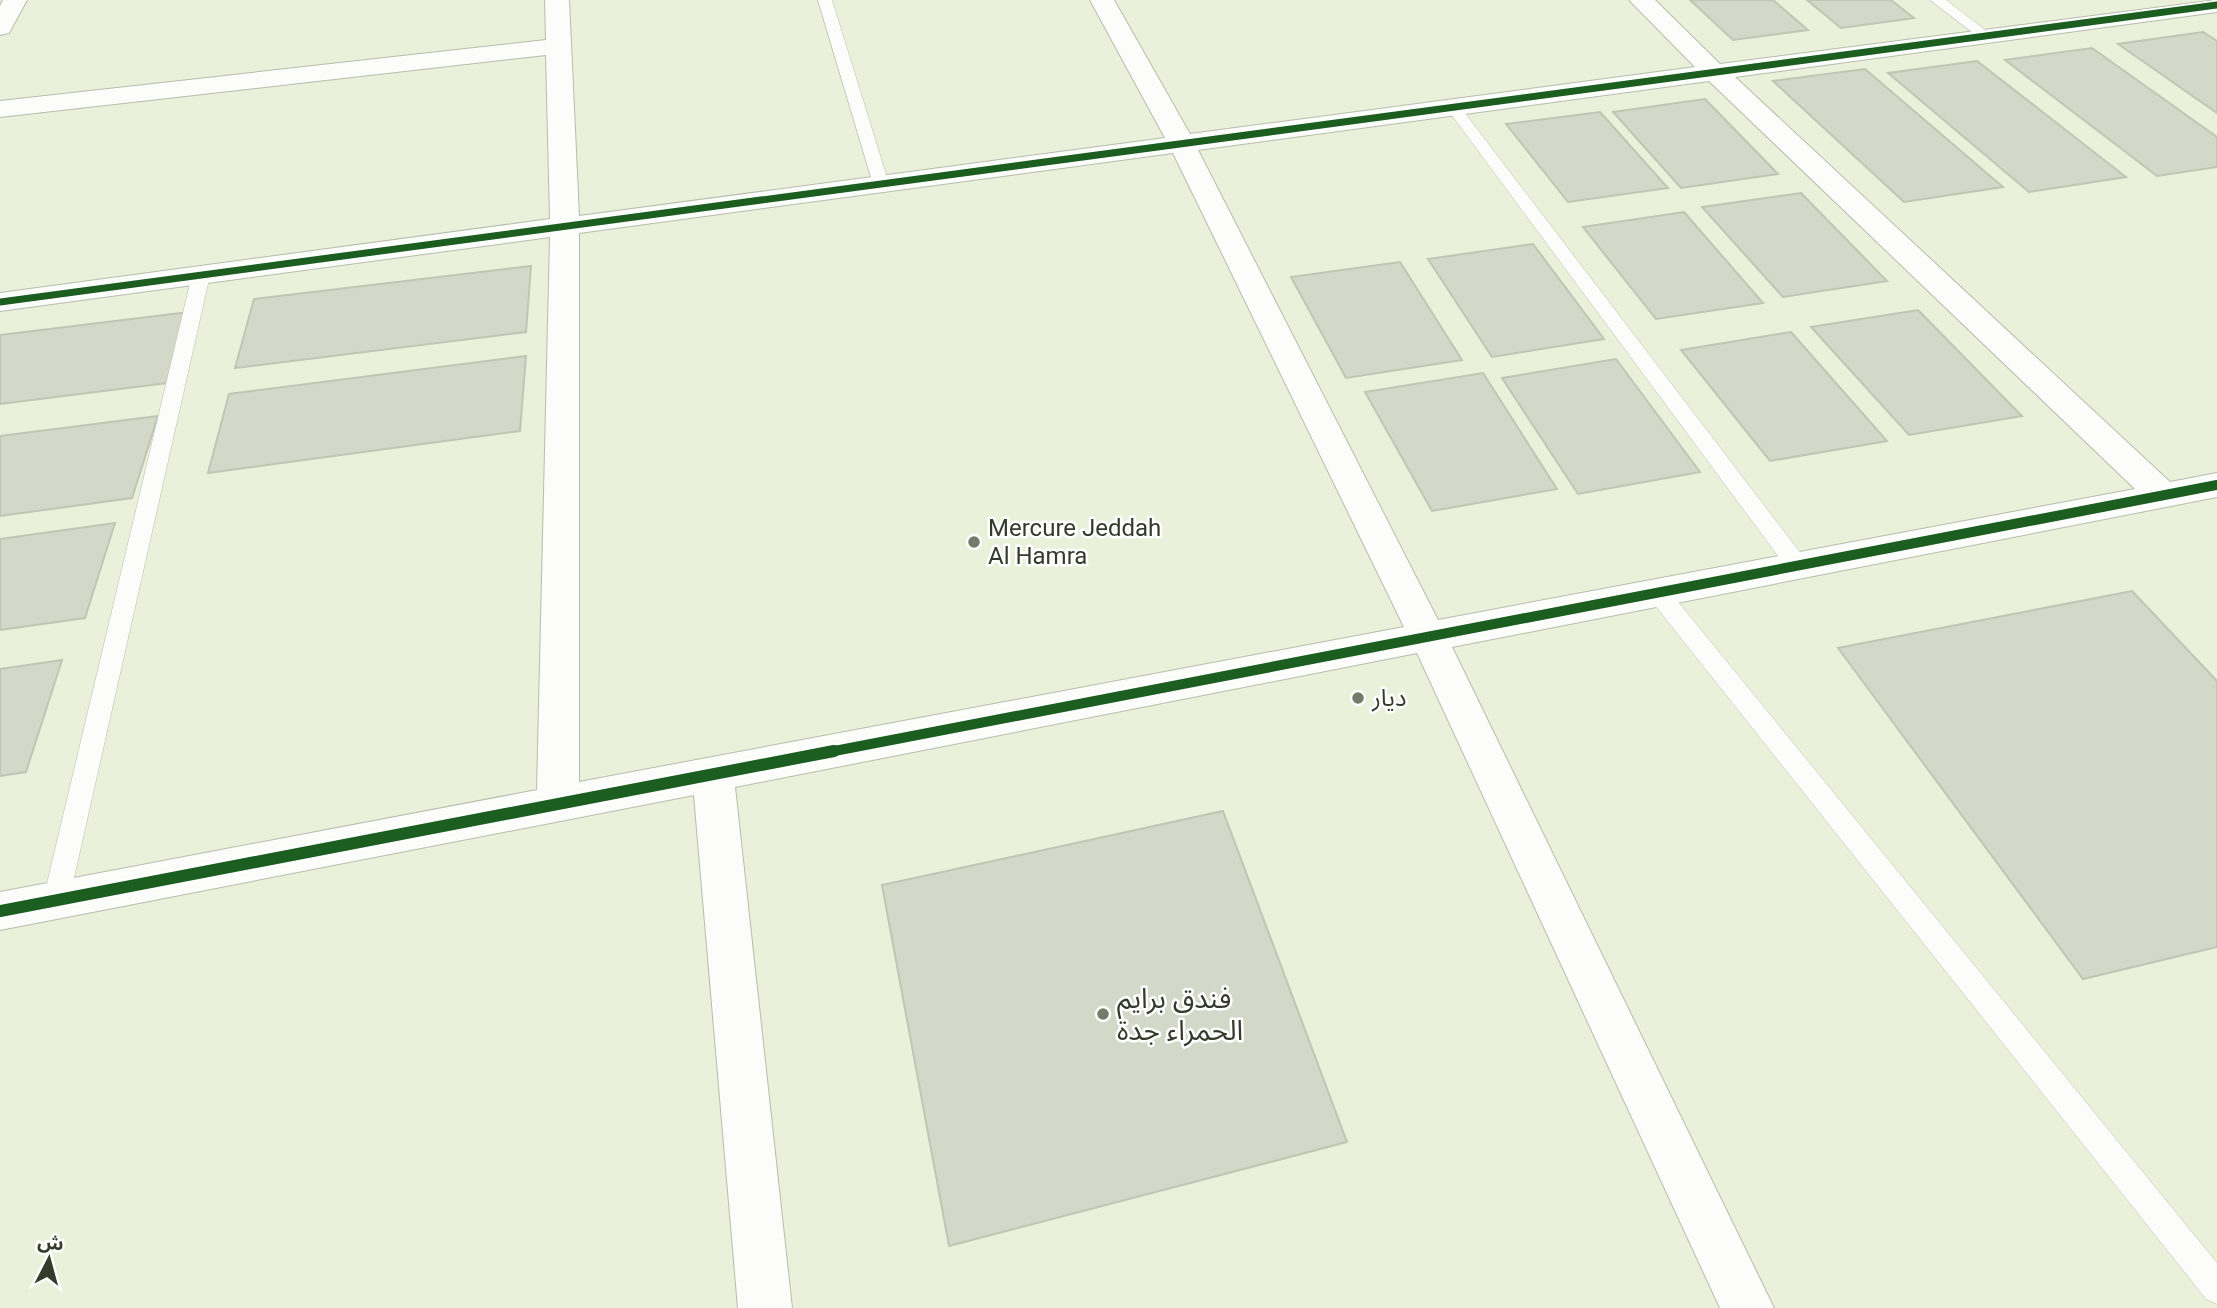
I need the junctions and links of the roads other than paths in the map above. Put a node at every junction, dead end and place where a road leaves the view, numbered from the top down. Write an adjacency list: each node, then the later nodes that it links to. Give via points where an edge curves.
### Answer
1 (15, 0): 8 (street)
2 (558, 0): 10 (street)
3 (825, 0): 15 (lane)
4 (1102, 0): 14 (street)
5 (1641, 0): 11 (street)
6 (1937, 0): 9 (lane)
7 (2217, 2): 9 (street)
8 (0, 28)
9 (1986, 36): 11 (street)
10 (559, 46): 13 (street); 16 (street)
11 (1714, 72): 12 (street); 20 (street)
12 (1453, 107): 14 (street); 21 (lane)
13 (0, 109)
14 (1181, 144): 15 (street); 23 (street)
15 (881, 184): 16 (street)
16 (565, 226): 17 (street); 25 (street)
17 (201, 275): 18 (street); 26 (lane)
18 (0, 302)
19 (2217, 485): 20 (street)
20 (2163, 495): 21 (street)
21 (1797, 565): 22 (street)
22 (1658, 593): 23 (street); 28 (lane)
23 (1428, 637): 24 (street); 30 (street)
24 (713, 774): 25 (street); 29 (street)
25 (558, 804): 26 (street)
26 (55, 900): 27 (street)
27 (0, 911)
28 (2217, 1288)
29 (765, 1308)
30 (1746, 1308)

